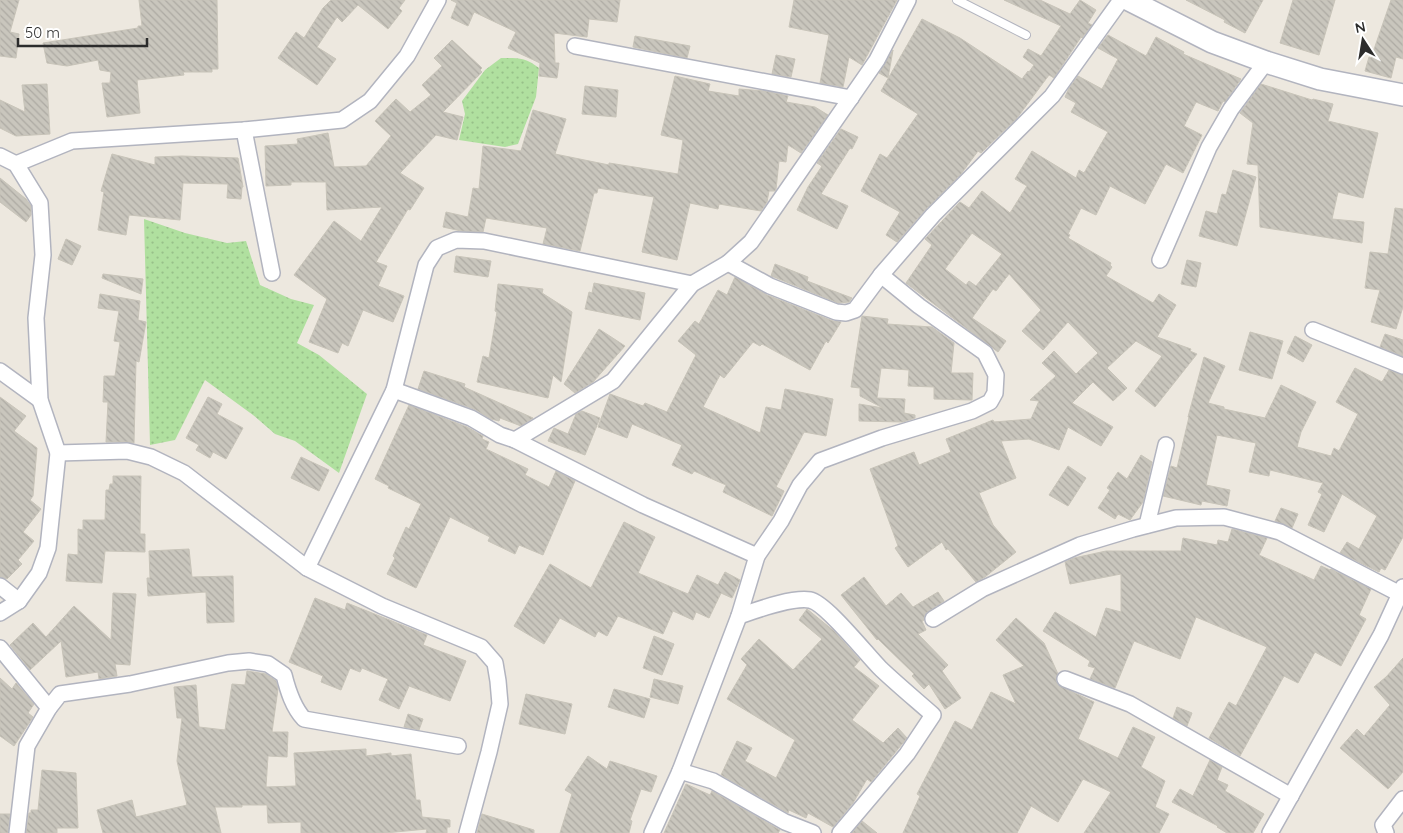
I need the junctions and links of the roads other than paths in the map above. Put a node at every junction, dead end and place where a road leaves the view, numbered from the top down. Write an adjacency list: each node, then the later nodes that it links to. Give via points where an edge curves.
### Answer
1 (438, 0): 11 (street, via 407,56 370,101 356,111 342,120)
2 (908, 0): 10 (street, via 877,60)
3 (957, 0): 6 (lane)
4 (1121, 0): 17 (street, via 1052,96 933,215)
5 (1129, 0): 8 (street, via 1212,42)
6 (1026, 34)
7 (575, 46): 10 (street)
8 (1266, 62): 9 (street, via 1320,79); 14 (street, via 1208,147)
9 (1403, 95)
10 (851, 98): 15 (street, via 751,242)
11 (244, 130): 13 (street, via 72,141); 16 (street)
12 (0, 156): 13 (street)
13 (16, 164): 23 (street, via 40,203 44,256 36,318)
14 (1160, 260)
15 (728, 263): 17 (street, via 770,286 846,314 855,310); 18 (street)
16 (272, 273)
17 (881, 275): 28 (street, via 985,353 996,375 995,393 990,402 972,411 820,461 800,485)
18 (692, 284): 22 (street, via 484,242 456,240 437,248 426,265); 24 (street, via 613,381)
19 (1313, 330): 20 (street)
20 (1403, 366)
21 (0, 372): 23 (street)
22 (394, 390): 24 (street, via 471,418); 29 (street)
23 (40, 400): 26 (street)
24 (515, 440): 28 (street, via 644,505)
25 (1166, 445): 27 (street)
26 (58, 453): 29 (street, via 127,451 151,457 184,473); 32 (street, via 48,548 38,573)
27 (1147, 525): 31 (street, via 1176,518 1224,517 1280,532); 35 (street, via 1080,545 982,589)
28 (757, 556): 34 (street)
29 (307, 568): 44 (street, via 382,606 481,647 494,663 500,704)
30 (0, 586): 32 (street)
31 (1402, 590): 41 (street, via 1381,635)
32 (18, 601): 33 (street)
33 (0, 613)
34 (739, 616): 40 (street); 47 (street, via 769,606 801,599 812,600 933,715 907,754)
35 (933, 619)
36 (0, 648): 38 (street)
37 (1065, 679): 41 (street, via 1130,704)
38 (49, 708): 39 (street, via 60,694 249,661 268,664 284,675 288,693 304,719); 43 (street, via 27,746)
39 (458, 746)
40 (680, 771): 45 (street); 46 (street, via 713,781 785,822)
41 (1291, 796): 48 (street)
42 (1403, 799): 49 (street, via 1383,825)
43 (17, 833)
44 (467, 833)
45 (652, 833)
46 (813, 833)
47 (840, 833)
48 (1270, 833)
49 (1386, 833)

